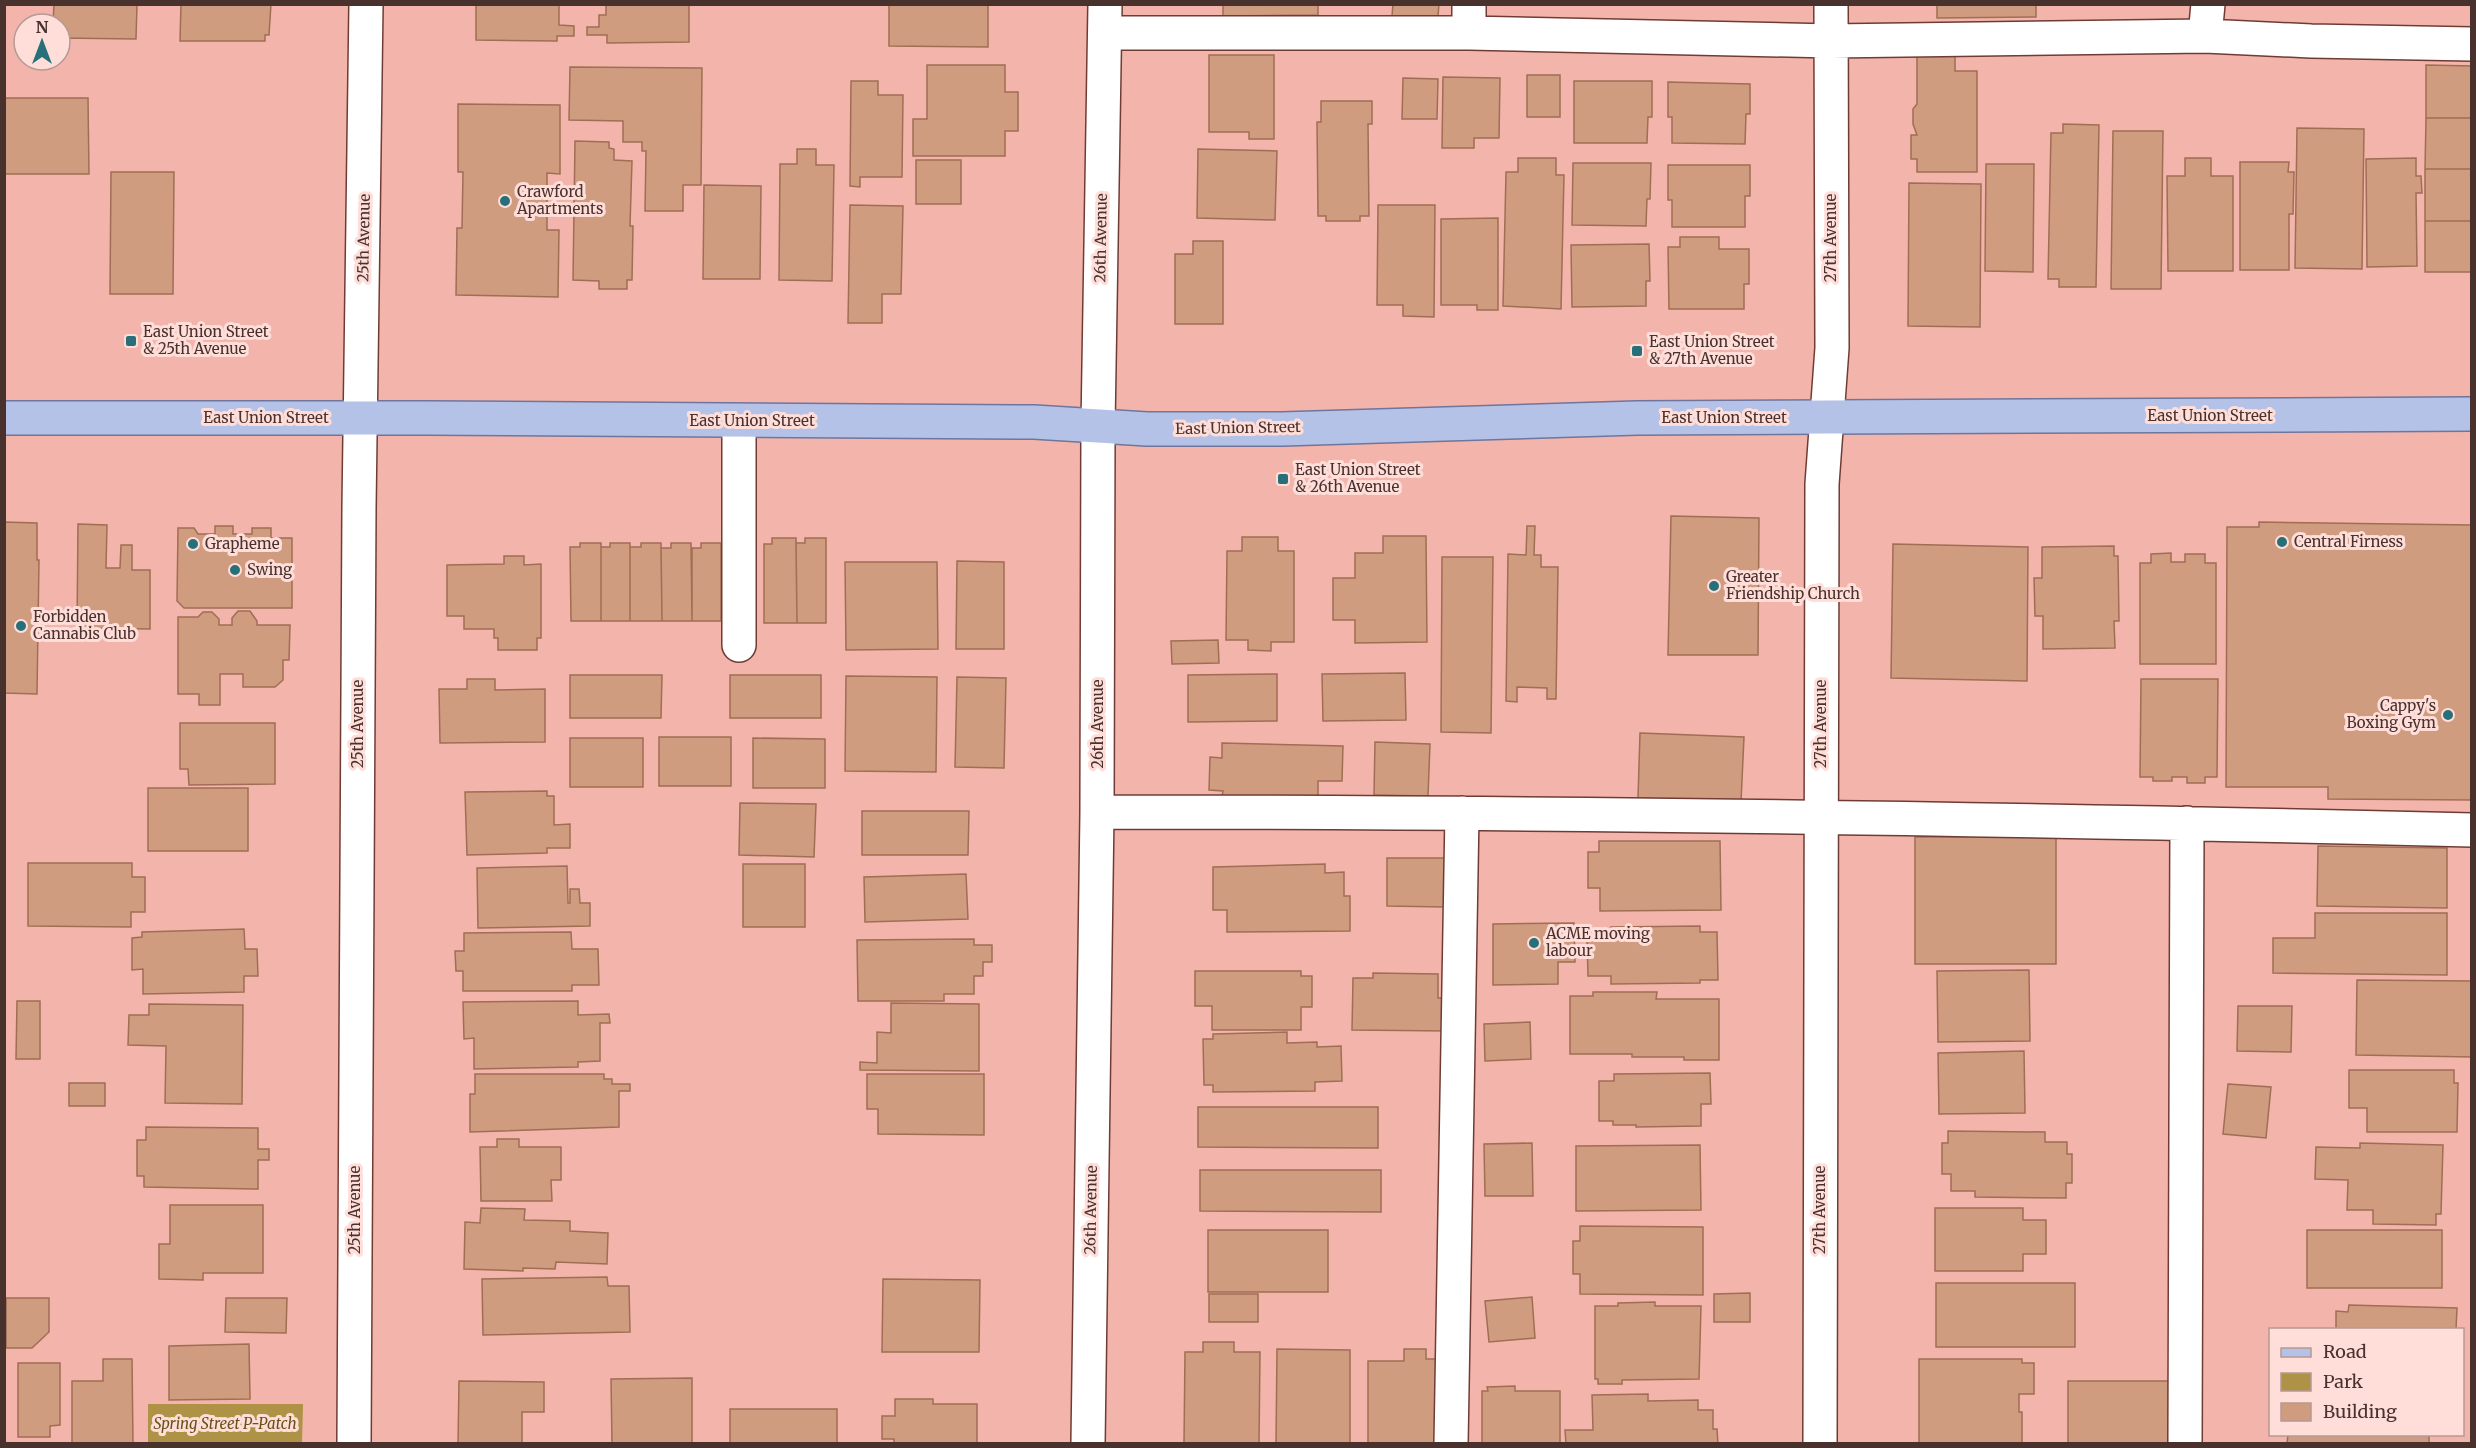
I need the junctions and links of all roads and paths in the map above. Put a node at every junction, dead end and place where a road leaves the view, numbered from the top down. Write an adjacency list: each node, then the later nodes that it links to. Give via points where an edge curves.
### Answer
1 (366, 4): 11 (street, 25th Avenue)
2 (1831, 4): 7 (street, 27th Avenue)
3 (2208, 4): 6 (street)
4 (1105, 19): 5 (street); 14 (street, 26th Avenue)
5 (1469, 19): 7 (street)
6 (2205, 36): 7 (street); 8 (street)
7 (1831, 40): 12 (street, 27th Avenue, via 1832,348)
8 (2472, 44)
9 (2472, 414): 12 (main road, East Union Street)
10 (4, 418): 11 (main road, East Union Street)
11 (361, 418): 13 (main road, East Union Street); 21 (street, 25th Avenue)
12 (1827, 418): 14 (main road, East Union Street, via 1637,418 1282,429); 18 (street, 27th Avenue, via 1822,484)
13 (739, 421): 14 (main road, East Union Street, via 1034,422); 15 (street)
14 (1098, 426): 16 (street, 26th Avenue)
15 (739, 645)
16 (1097, 812): 17 (street); 22 (street, 26th Avenue)
17 (1462, 813): 18 (street); 23 (street)
18 (1820, 818): 19 (street); 24 (street, 27th Avenue)
19 (2187, 823): 20 (street); 25 (street)
20 (2472, 830)
21 (354, 1443)
22 (1088, 1443)
23 (1451, 1443)
24 (1820, 1443)
25 (2185, 1443)

